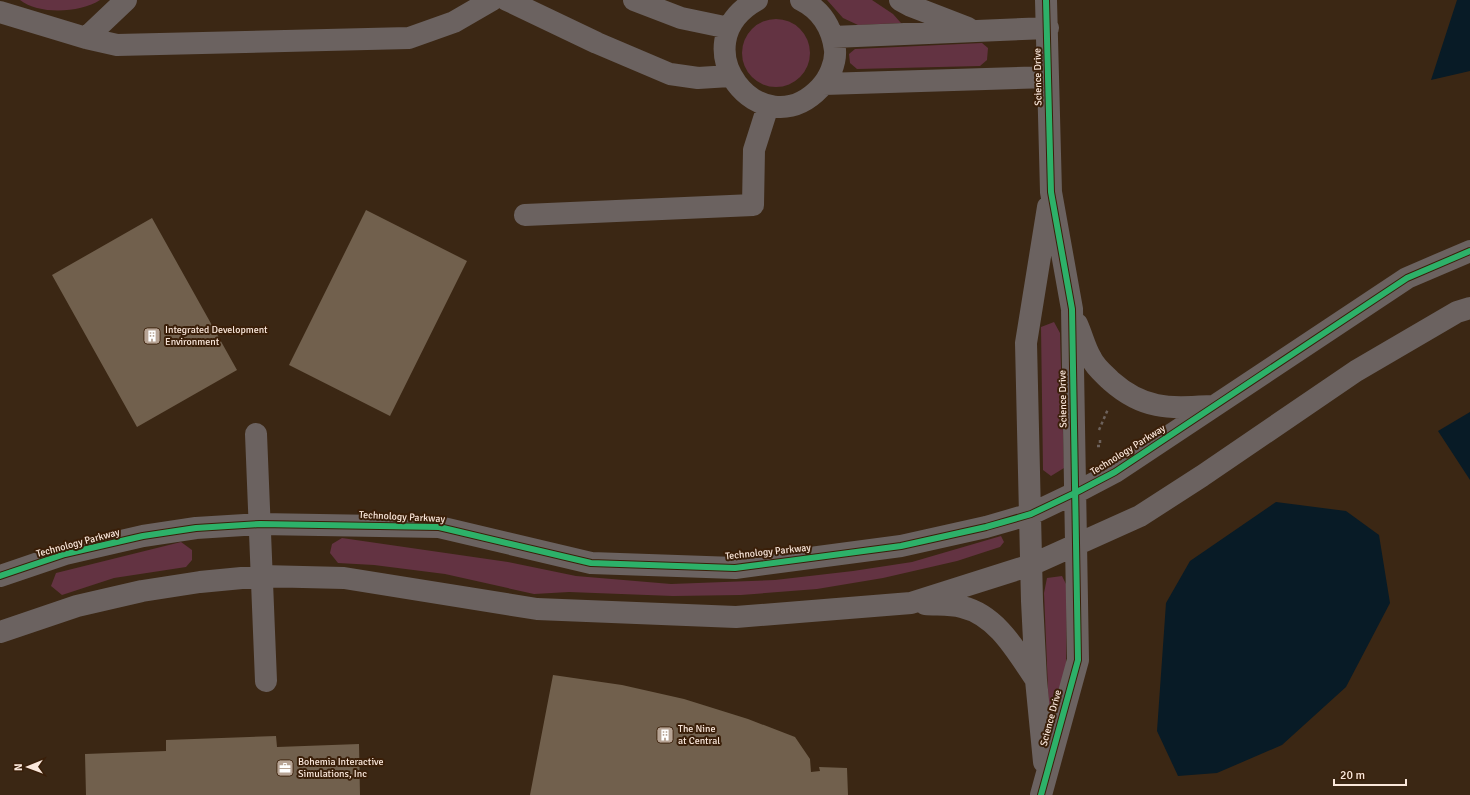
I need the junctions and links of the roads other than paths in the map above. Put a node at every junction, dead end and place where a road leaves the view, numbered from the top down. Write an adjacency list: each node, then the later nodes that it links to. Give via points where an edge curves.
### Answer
1 (126, 0): 14 (street)
2 (492, 0): 14 (street, via 454,22 409,38 117,45)
3 (507, 0): 15 (street, via 670,74 698,78)
4 (634, 0): 10 (street, via 681,18)
5 (757, 0): 10 (street, via 746,6)
6 (801, 0): 13 (street, via 812,6 825,19)
7 (900, 0): 12 (street)
8 (1046, 0): 11 (street, Science Drive)
9 (0, 12): 14 (street)
10 (729, 28): 15 (street, via 724,44)
11 (1048, 28): 12 (street); 16 (street, Science Drive)
12 (976, 31): 13 (street)
13 (833, 37): 17 (street, via 835,53 832,69)
14 (86, 38)
15 (730, 76): 18 (street, via 740,90 752,100)
16 (1048, 77): 17 (street); 19 (street, Science Drive)
17 (824, 84): 18 (street, via 813,96 799,103 784,107)
18 (768, 106): 20 (street, via 754,150 753,205)
19 (1050, 192): 23 (street, Science Drive); 27 (street, Science Drive, via 1026,342)
20 (525, 215)
21 (1470, 251): 24 (street, Technology Parkway, via 1407,278)
22 (1470, 308): 29 (street, via 1457,312 1356,371 1140,516)
23 (1072, 309): 24 (street, via 1091,358 1122,390 1141,402 1169,408); 26 (street, Science Drive)
24 (1215, 406): 26 (street, Technology Parkway, via 1115,472)
25 (256, 434): 28 (street)
26 (1075, 493): 27 (street, Technology Parkway); 29 (street, Science Drive)
27 (1031, 514): 28 (street, Technology Parkway, via 901,546 735,568 591,563 439,527); 30 (street, Science Drive)
28 (260, 524): 31 (street, Technology Parkway, via 196,528 143,536 65,554); 32 (street)
29 (1076, 545): 30 (street); 37 (street, Science Drive, via 1078,660)
30 (1031, 565): 33 (street); 35 (street, Science Drive)
31 (0, 576)
32 (262, 576): 33 (street, via 344,578 537,609 632,613 736,617); 34 (street, via 142,591 77,606); 36 (street)
33 (911, 603): 35 (street, via 962,607 978,613 1011,642)
34 (0, 632)
35 (1036, 680): 37 (street, Science Drive)
36 (266, 681)
37 (1044, 785)

